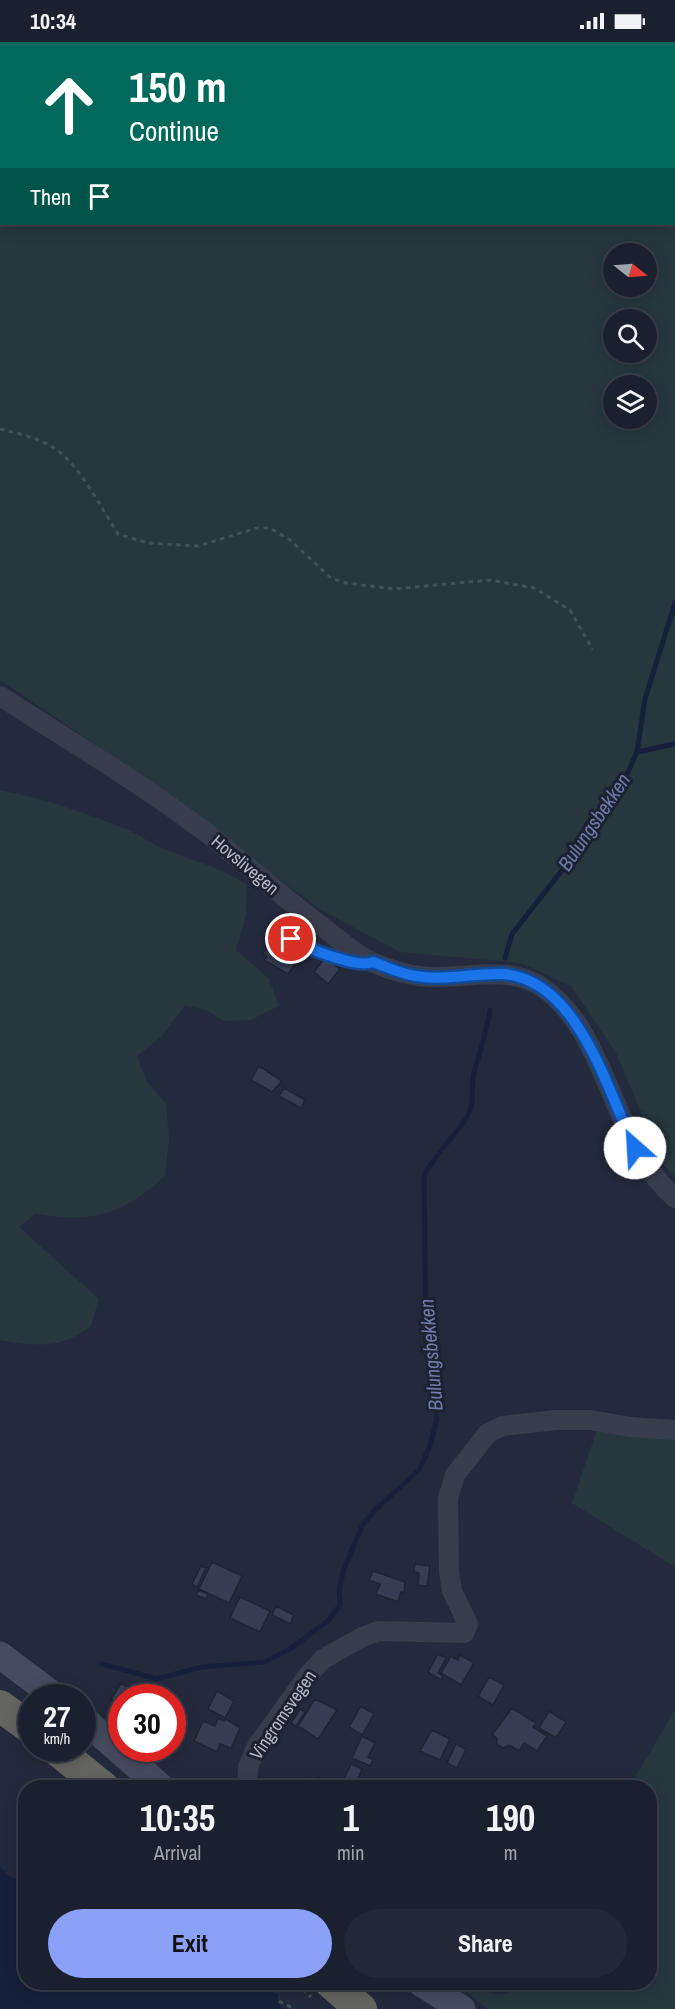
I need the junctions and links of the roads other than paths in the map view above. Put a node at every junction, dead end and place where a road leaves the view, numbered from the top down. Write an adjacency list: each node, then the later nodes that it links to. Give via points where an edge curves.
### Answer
1 (0, 696): 3 (street, Hovslivegen, via 180,813 307,915)
2 (291, 939): 3 (lane, via 354,964)
3 (373, 962): 4 (street, Hovslivegen, via 416,976 501,974 539,985 578,1026 635,1148)
4 (675, 1198)
5 (675, 1430): 14 (street, Vingromsvegen, via 567,1420 502,1426 488,1433 455,1475 448,1498 449,1572 452,1591 468,1624 464,1633 379,1631 324,1659 257,1746)
6 (0, 1656): 7 (main road)
7 (38, 1684)
8 (0, 1706): 9 (highway)
9 (18, 1719)
10 (96, 1730): 13 (main road)
11 (72, 1762): 12 (highway)
12 (94, 1780)
13 (153, 1780)
14 (248, 1780)
15 (432, 1990): 18 (main road)
16 (324, 1993): 17 (highway)
17 (361, 2009)
18 (462, 2009)

